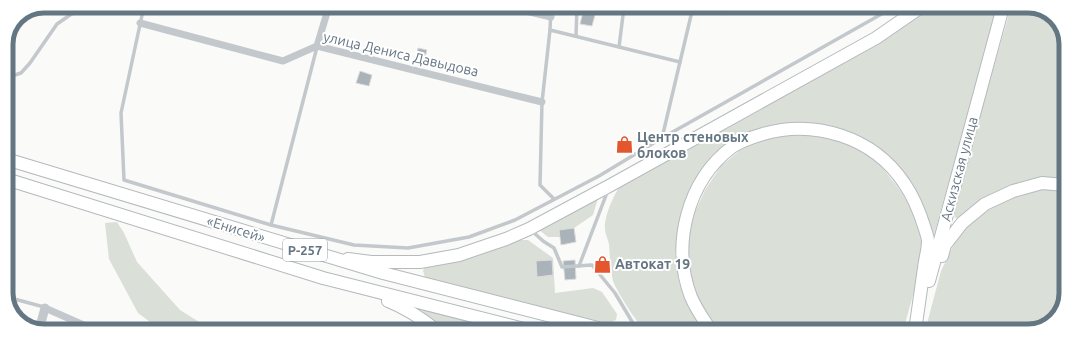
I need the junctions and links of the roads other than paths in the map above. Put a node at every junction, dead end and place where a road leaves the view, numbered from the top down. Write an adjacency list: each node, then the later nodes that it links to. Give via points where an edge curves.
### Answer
1 (72, 13): 19 (lane, via 57,24 21,73)
2 (142, 13): 13 (lane)
3 (327, 13): 16 (street)
4 (534, 13): 12 (street)
5 (551, 13): 12 (lane)
6 (577, 13): 15 (lane)
7 (623, 13): 17 (lane)
8 (692, 13): 18 (lane)
9 (883, 13): 21 (lane)
10 (912, 13): 25 (main road, via 876,38)
11 (1001, 13): 42 (main road, Аскизская улица)
12 (551, 17): 14 (lane)
13 (140, 23): 16 (street, улица Дениса Давыдова, via 283,61); 27 (lane, via 121,113 124,180)
14 (550, 30): 15 (lane); 20 (lane)
15 (576, 36): 17 (lane)
16 (317, 46): 20 (street, улица Дениса Давыдова); 27 (lane)
17 (619, 47): 18 (lane)
18 (680, 62): 21 (lane)
19 (13, 76)
20 (542, 102): 26 (lane, via 540,185)
21 (662, 138): 26 (lane, via 599,176)
22 (13, 161): 29 (main road, «Енисей» / Р-257)
23 (13, 181): 31 (main road, «Енисей» / Р-257)
24 (1059, 184): 43 (main road, via 1042,183 1013,191 985,204 962,223 945,246)
25 (610, 186): 28 (main road); 30 (lane)
26 (554, 199): 27 (lane, via 515,220 469,236 408,248 354,245)
27 (271, 225)
28 (529, 229): 29 (main road, via 459,255 420,262 371,262); 30 (lane, via 554,248 562,267)
29 (319, 254): 38 (main road, «Енисей» / Р-257)
30 (579, 266): 39 (lane, via 592,265 615,294)
31 (323, 278): 36 (main road, via 402,306); 37 (main road, «Енисей» / Р-257)
32 (14, 299): 33 (lane)
33 (45, 308): 34 (street); 35 (street)
34 (40, 324)
35 (81, 324)
36 (429, 324)
37 (504, 324)
38 (583, 324)
39 (633, 324)
40 (707, 324): 41 (main road, via 692,297 685,277 682,256 684,228 694,195 704,177 733,147 754,136 798,128 829,132 864,145 883,158 912,194 928,240)
41 (916, 324)
42 (917, 324)
43 (917, 324)

